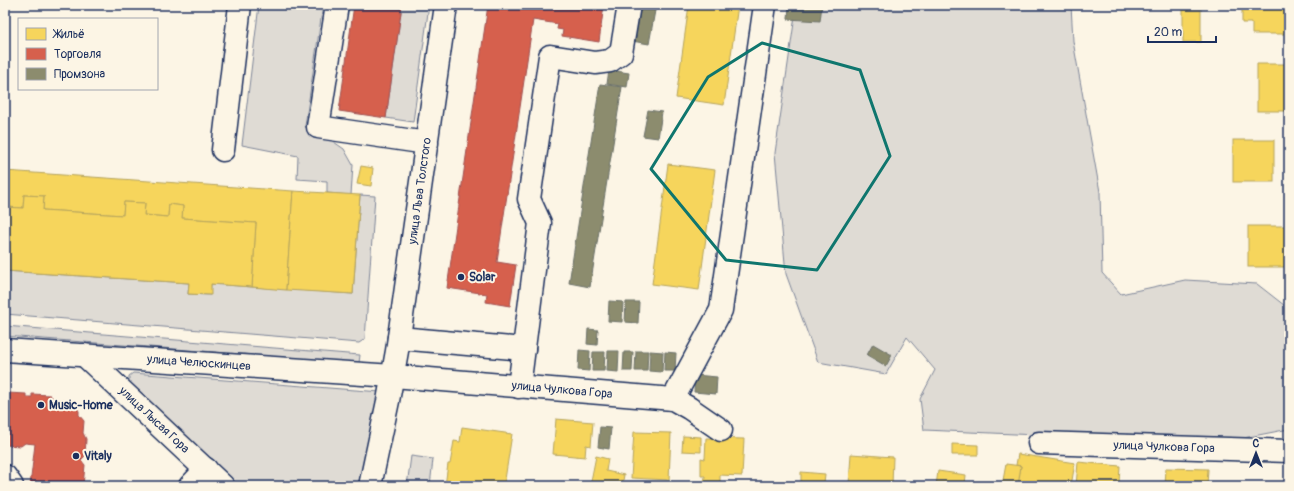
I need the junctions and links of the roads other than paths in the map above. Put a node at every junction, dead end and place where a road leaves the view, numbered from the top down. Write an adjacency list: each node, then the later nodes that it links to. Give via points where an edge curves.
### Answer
1 (240, 5): 7 (street)
2 (336, 5): 6 (street, via 318,127)
3 (446, 5): 6 (street, улица Льва Толстого)
4 (629, 5): 9 (street, via 621,53 610,61 596,63 550,56 528,199 540,223)
5 (765, 5): 14 (street, via 721,310)
6 (426, 144): 8 (street, улица Льва Толстого)
7 (223, 150)
8 (399, 338): 9 (street); 12 (street, улица Льва Толстого)
9 (524, 349): 13 (street)
10 (5, 350): 11 (street, улица Челюскинцев)
11 (84, 356): 12 (street, улица Челюскинцев); 18 (street, улица Лысая Гора)
12 (393, 376): 13 (street, улица Чулкова Гора); 23 (street, улица Льва Толстого)
13 (519, 386): 14 (street, улица Чулкова Гора)
14 (674, 399): 15 (street, улица Чулкова Гора)
15 (721, 430)
16 (1039, 443): 17 (street, улица Чулкова Гора)
17 (1289, 451)
18 (206, 469): 21 (street); 22 (street, улица Лысая Гора)
19 (5, 476): 20 (street)
20 (12, 486)
21 (190, 486)
22 (223, 486)
23 (370, 486)

